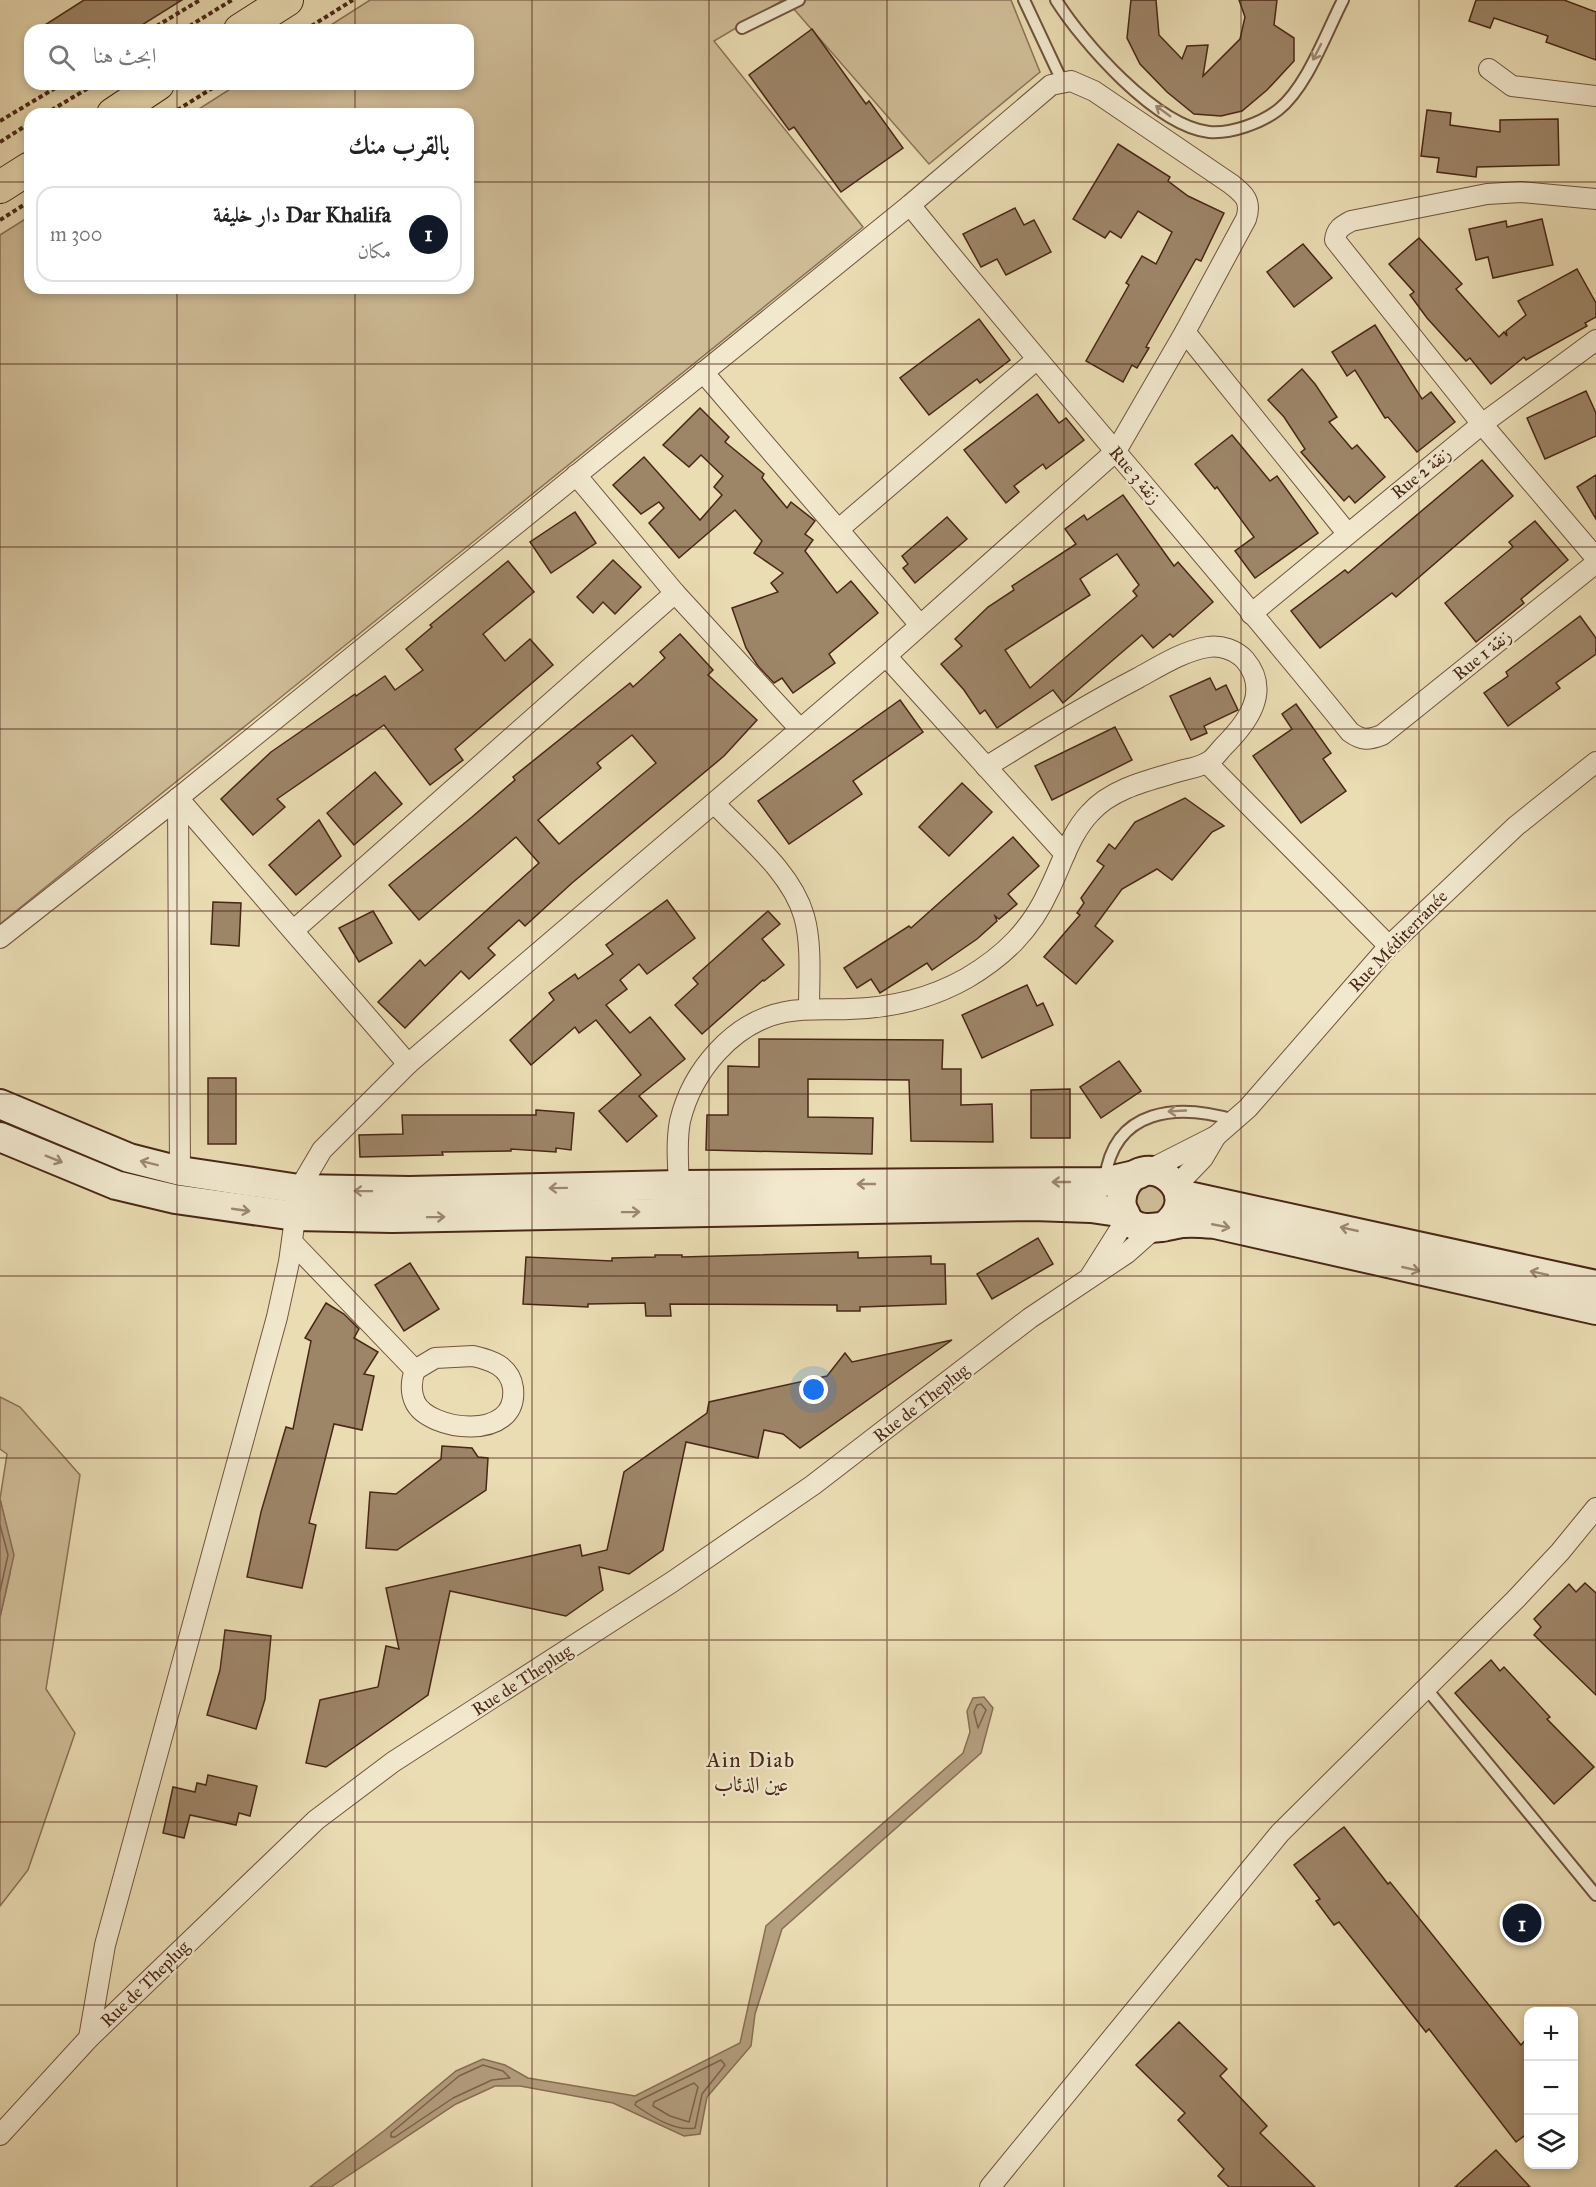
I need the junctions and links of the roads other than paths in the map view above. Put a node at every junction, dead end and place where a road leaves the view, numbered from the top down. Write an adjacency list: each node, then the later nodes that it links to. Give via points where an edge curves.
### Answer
1 (287, 0): 6 (main road)
2 (799, 0): 7 (lane)
3 (1024, 0): 9 (lane)
4 (1056, 0): 5 (lane, one-way to 4, via 1299,88 1278,110 1244,128 1209,132 1175,120 1136,92 1105,63)
5 (1343, 0)
6 (249, 24)
7 (742, 28)
8 (1489, 69): 11 (street, via 1512,86)
9 (1062, 81): 16 (street, via 1039,94); 17 (street, via 1094,91 1231,184 1248,200 1246,219)
10 (149, 90): 12 (main road)
11 (1596, 96)
12 (122, 108)
13 (24, 172): 14 (main road)
14 (0, 187)
15 (1596, 199): 21 (street, via 1521,192 1487,194 1352,221 1335,233 1338,247)
16 (910, 205): 19 (street, Rue 3 زنقة); 20 (street)
17 (1185, 332): 22 (street); 25 (street)
18 (1596, 340): 21 (street, Rue 2 زنقة)
19 (1036, 360): 22 (street, Rue 3 زنقة); 24 (street)
20 (703, 372): 23 (street); 24 (street)
21 (1482, 424): 25 (street, Rue 2 زنقة); 26 (street)
22 (1116, 451): 28 (street, Rue 3 زنقة); 29 (street)
23 (576, 475): 27 (street); 36 (street)
24 (839, 529): 29 (street)
25 (1347, 532): 28 (street, Rue 2 زنقة)
26 (1596, 560): 32 (street, Rue 1 زنقة, via 1382,735)
27 (675, 593): 31 (street); 39 (street)
28 (1251, 614): 32 (street, Rue 3 زنقة, via 1350,732)
29 (920, 625): 30 (street)
30 (886, 656): 31 (street); 35 (street)
31 (800, 729): 37 (street)
32 (1364, 740)
33 (1596, 762): 41 (street, Rue Méditerranée, via 1516,826)
34 (1207, 763): 35 (street, via 1247,720 1256,704 1257,685 1243,658 1231,649 1211,646 1173,660 1105,695); 38 (street, via 1143,782 1108,798 1091,812); 41 (street)
35 (986, 766): 38 (street)
36 (178, 798): 39 (street); 40 (street); 48 (street)
37 (714, 803): 42 (street, via 779,871 796,897 804,916); 43 (street)
38 (1065, 854): 42 (street, via 1028,929 1002,956 967,978 937,994 902,1003)
39 (294, 930): 43 (street)
40 (0, 938)
41 (1389, 946): 45 (street, Rue Méditerranée)
42 (809, 1009): 51 (street, via 762,1019 741,1031 711,1059 692,1090 680,1121)
43 (408, 1064): 54 (street, via 322,1150)
44 (0, 1104): 48 (street, one-way to 44, via 129,1158)
45 (1234, 1120): 46 (street, Rue Méditerranée); 50 (lane, one-way to 50, via 1176,1110 1147,1118 1124,1134 1116,1145)
46 (1216, 1136): 49 (street, Rue Méditerranée); 52 (street, Rue Méditerranée)
47 (0, 1137): 54 (street, one-way to 54, via 116,1185 175,1199)
48 (180, 1171): 54 (street)
49 (1143, 1173): 50 (street); 52 (street, via 1164,1174); 53 (street, via 1132,1178 1123,1192)
50 (1104, 1182): 51 (street, one-way to 51)
51 (679, 1185): 54 (street, one-way to 54, via 410,1191)
52 (1178, 1190): 55 (street, via 1177,1213); 57 (street, one-way to 52)
53 (1126, 1215): 54 (street, one-way to 53, via 392,1218 1033,1206 1090,1208); 55 (street, via 1144,1228); 56 (street)
54 (295, 1216): 59 (street); 63 (street, via 277,1317 105,1945)
55 (1159, 1228): 56 (street); 58 (street, one-way to 58, via 1196,1222 1215,1224)
56 (1090, 1277): 63 (street, Rue de Theplug, via 1030,1318 813,1485 342,1799 315,1820)
57 (1596, 1285)
58 (1596, 1310)
59 (415, 1370): 59 (street, via 411,1383 415,1402 434,1418 460,1425 489,1425 512,1406 510,1378 490,1360 472,1356 435,1358)
60 (1596, 1508): 61 (street, via 1515,1600)
61 (1425, 1687): 62 (lane); 65 (street, via 1280,1833)
62 (1596, 1895)
63 (89, 2038): 64 (street, Rue de Theplug)
64 (0, 2135)
65 (990, 2187)

